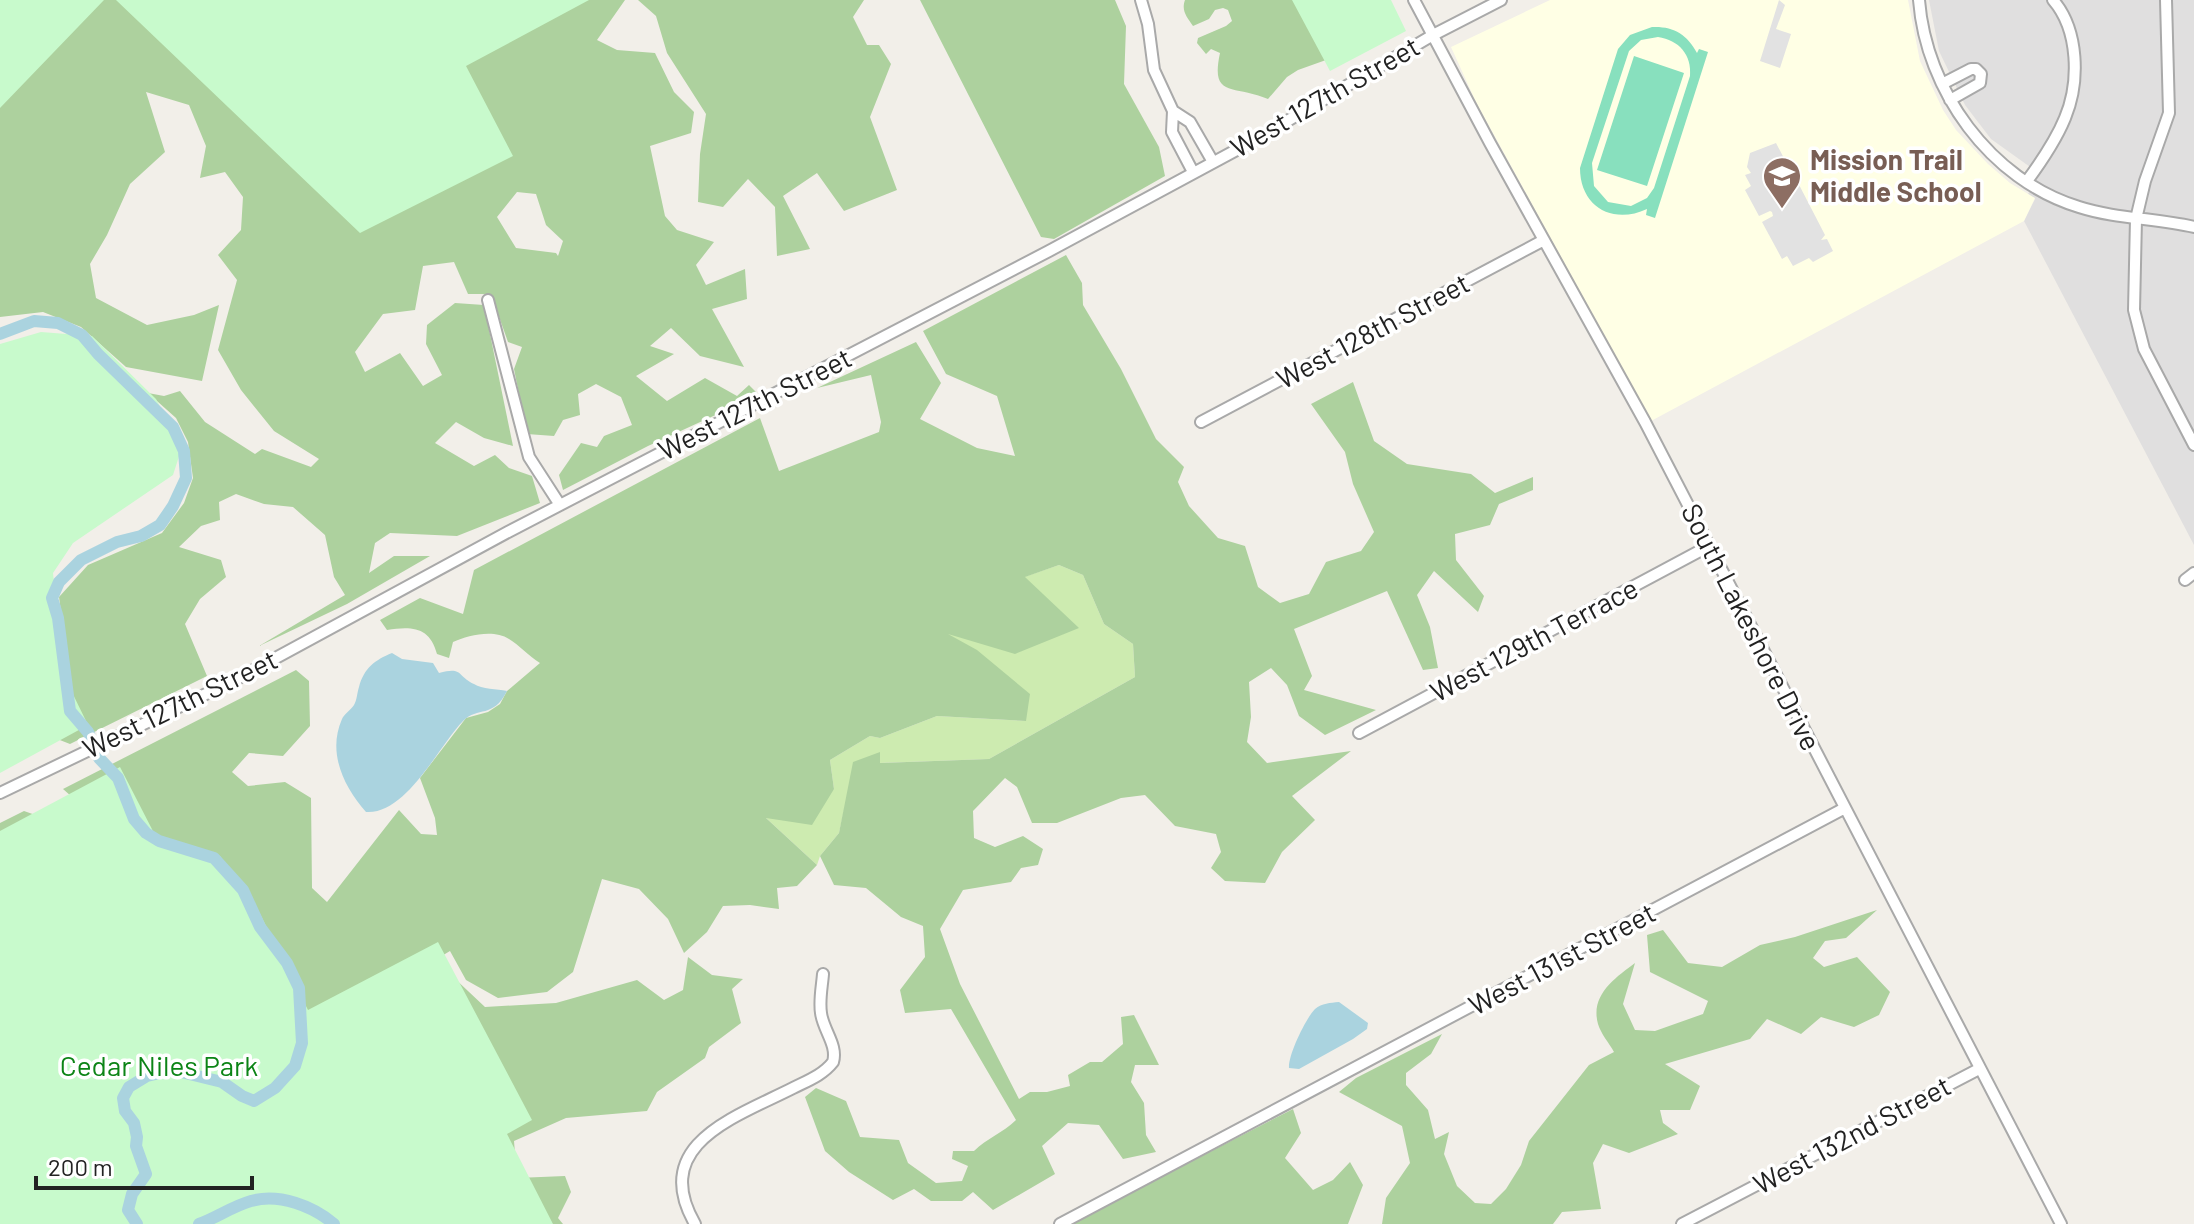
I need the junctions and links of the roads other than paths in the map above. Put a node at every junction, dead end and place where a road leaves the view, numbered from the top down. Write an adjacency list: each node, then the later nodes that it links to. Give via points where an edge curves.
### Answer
1 (1141, 0): 10 (street, via 1154,70)
2 (1414, 0): 7 (street, South Lakeshore Drive)
3 (1501, 0): 7 (street, West 127th Street)
4 (1919, 0): 8 (street, via 1926,45)
5 (2053, 0): 13 (street, via 2072,39 2073,86 2065,120)
6 (2166, 0): 14 (street, via 2169,113)
7 (1433, 35): 11 (street, West 127th Street); 16 (street, South Lakeshore Drive)
8 (1942, 84): 9 (street); 9 (street, via 1971,69 1981,74 1980,83)
9 (1950, 100): 13 (street, via 1981,143)
10 (1173, 111): 11 (street, via 1190,122); 12 (street, via 1172,132)
11 (1213, 162): 12 (street, West 127th Street)
12 (1193, 172): 20 (street, West 127th Street)
13 (2027, 181): 14 (street, via 2078,207)
14 (2136, 219): 15 (street); 19 (street, via 2133,291 2138,330)
15 (2194, 227)
16 (1544, 240): 18 (street, West 128th Street); 21 (street, South Lakeshore Drive)
17 (488, 300): 20 (street, via 529,457)
18 (1201, 422)
19 (2194, 445)
20 (560, 505): 23 (street, West 127th Street, via 235,680)
21 (1709, 546): 22 (street, West 129th Terrace); 24 (street, South Lakeshore Drive)
22 (1359, 733)
23 (0, 793)
24 (1845, 808): 26 (street, South Lakeshore Drive); 28 (street, West 131st Street)
25 (823, 974): 27 (street, via 820,1010 834,1048 833,1062 815,1077 713,1130 693,1148 681,1180 685,1206)
26 (1979, 1069): 29 (street, West 132nd Street); 30 (street, South Lakeshore Drive)
27 (695, 1224)
28 (1060, 1224)
29 (1682, 1224)
30 (2061, 1224)

